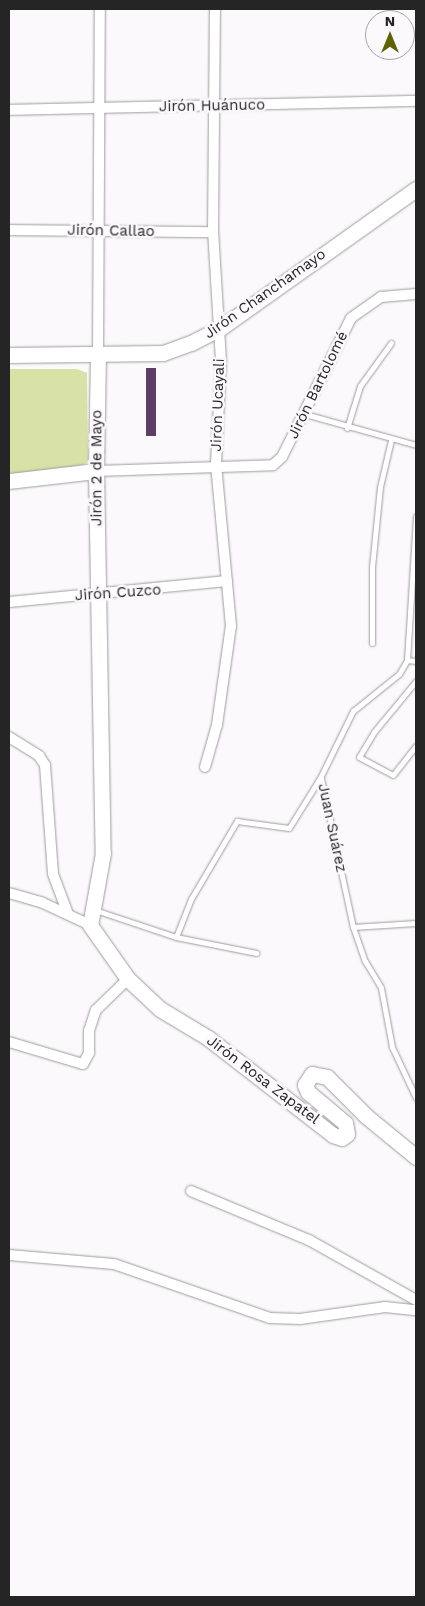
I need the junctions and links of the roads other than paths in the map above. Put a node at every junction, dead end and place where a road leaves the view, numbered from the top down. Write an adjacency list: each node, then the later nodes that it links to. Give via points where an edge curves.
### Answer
1 (100, 9): 5 (street, Jirón 2 de Mayo)
2 (215, 9): 4 (street, Jirón Ucayali)
3 (416, 101): 4 (street, Jirón Huánuco)
4 (214, 106): 5 (street, Jirón Huánuco); 10 (street, Jirón Ucayali)
5 (100, 108): 6 (street, Jirón Huánuco); 9 (street, Jirón 2 de Mayo)
6 (9, 110)
7 (416, 189): 12 (street, Jirón Chanchamayo)
8 (9, 230): 9 (street, Jirón Callao)
9 (100, 230): 10 (street, Jirón Callao); 14 (street, Jirón 2 de Mayo)
10 (213, 232): 12 (street, Jirón Ucayali)
11 (416, 294): 16 (street, Jirón Bartolomé, via 381,297 351,318)
12 (219, 329): 14 (street, Jirón Chanchamayo, via 163,353); 20 (street, Jirón Ucayali)
13 (392, 342): 17 (lane, via 360,386)
14 (98, 354): 15 (street, Jirón Chanchamayo); 21 (street, Jirón 2 de Mayo)
15 (9, 355)
16 (305, 414): 17 (lane); 20 (street, Jirón Bartolomé, via 278,462 265,467)
17 (347, 428): 18 (lane)
18 (391, 440): 19 (lane); 28 (lane, via 380,487 376,527)
19 (416, 445)
20 (216, 464): 21 (street); 25 (street, Jirón Ucayali)
21 (96, 471): 22 (street); 26 (street, Jirón 2 de Mayo)
22 (9, 481)
23 (416, 516): 24 (lane)
24 (414, 549): 29 (lane)
25 (227, 581): 26 (street, Jirón Cuzco); 34 (street, Jirón Ucayali, via 230,636 217,725)
26 (98, 593): 27 (street, Jirón Cuzco); 37 (street, Jirón 2 de Mayo, via 103,853)
27 (9, 602)
28 (372, 643)
29 (407, 660): 30 (lane); 35 (lane, Juan Suárez, via 399,674 353,711)
30 (416, 661)
31 (416, 681): 33 (lane, via 359,757 393,775)
32 (9, 737): 38 (street, via 39,756 45,765 54,874)
33 (416, 746)
34 (205, 768)
35 (320, 778): 41 (lane, Juan Suárez); 42 (lane, via 289,828 237,822 191,899)
36 (9, 894): 38 (street, Jirón Rosa Zapatel)
37 (94, 910): 40 (street, Jirón 2 de Mayo); 42 (lane)
38 (68, 914): 40 (street, Jirón Rosa Zapatel)
39 (416, 923): 41 (lane)
40 (90, 925): 44 (street, Jirón Rosa Zapatel)
41 (353, 927): 46 (lane, Juan Suárez, via 365,961 381,988 392,1047)
42 (176, 937): 43 (lane)
43 (256, 953)
44 (128, 979): 45 (street, via 96,1010 89,1031 89,1053 83,1064); 47 (street, Jirón Rosa Zapatel, via 160,1009 208,1038 333,1135 342,1138 347,1134 345,1123 308,1092 305,1084 312,1074 327,1077 366,1116)
45 (9, 1042)
46 (416, 1098)
47 (416, 1158)
48 (191, 1191): 50 (street, via 309,1240)
49 (9, 1255): 51 (street, via 114,1264 270,1318 300,1319 385,1306)
50 (416, 1300)
51 (416, 1310)

